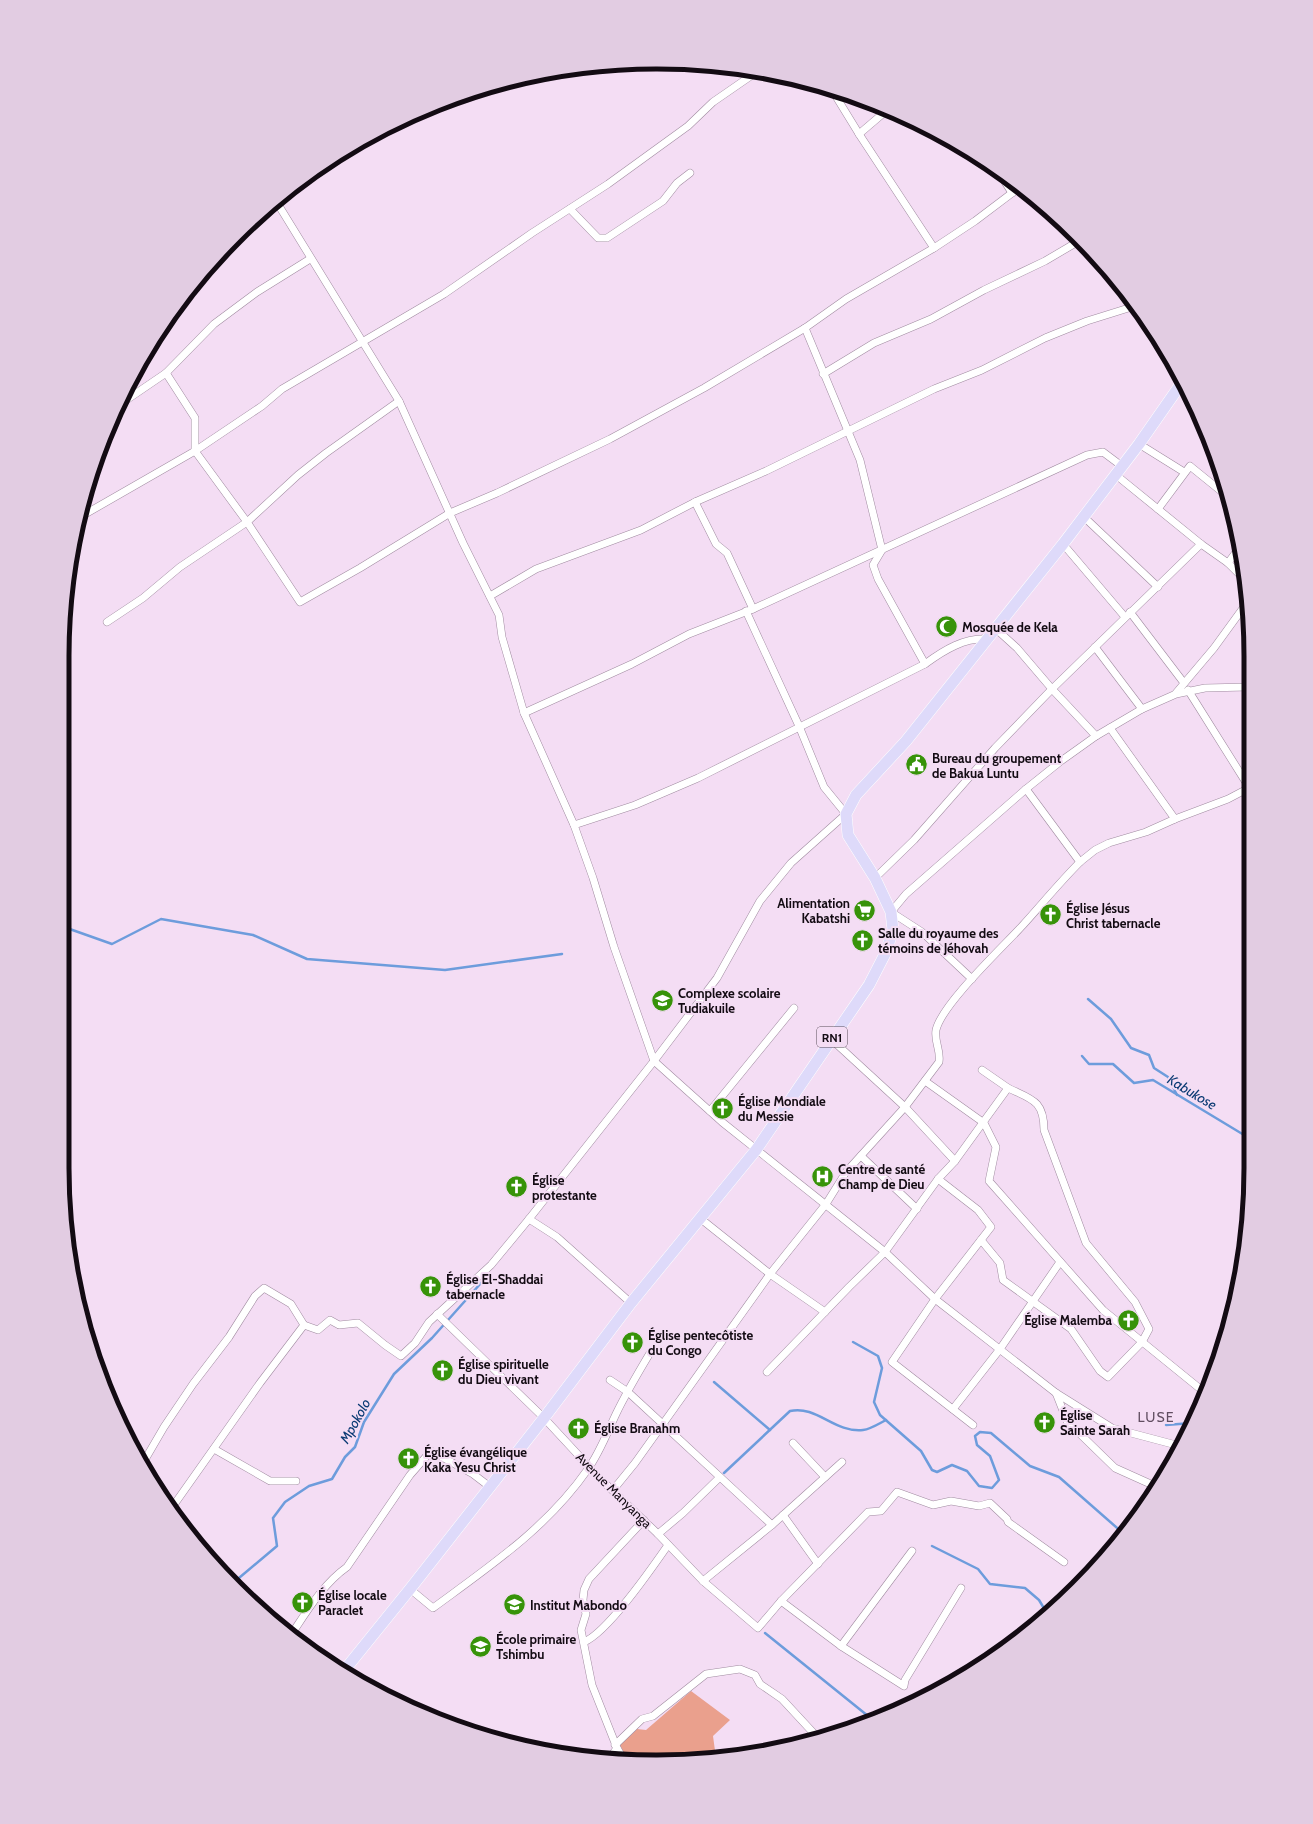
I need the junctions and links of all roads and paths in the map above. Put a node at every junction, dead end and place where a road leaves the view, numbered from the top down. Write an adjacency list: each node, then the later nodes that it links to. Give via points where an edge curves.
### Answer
1 (749, 77): 10 (street, via 713,102 688,126 650,155)
2 (836, 97): 4 (street)
3 (882, 114): 4 (street)
4 (858, 134): 12 (street)
5 (690, 173): 10 (street, via 677,183 663,201 607,238 598,238)
6 (1007, 185): 8 (street)
7 (1015, 191): 8 (street)
8 (1012, 193): 12 (street)
9 (279, 206): 13 (street)
10 (570, 209): 16 (street, via 444,294)
11 (1074, 244): 18 (street, via 931,319 874,343)
12 (934, 248): 15 (street, via 846,299)
13 (310, 259): 16 (street); 17 (street, via 257,292 214,324)
14 (1129, 308): 22 (street, via 1061,331)
15 (805, 328): 18 (street); 30 (street, via 704,388 610,439 497,493)
16 (362, 342): 21 (street); 24 (street, via 282,389 262,406)
17 (166, 373): 20 (street); 24 (street, via 196,418)
18 (824, 374): 22 (street)
19 (1178, 388): 23 (highway)
20 (130, 398)
21 (399, 401): 30 (street); 33 (street, via 321,457)
22 (848, 431): 28 (street); 36 (street, via 860,460)
23 (1140, 444): 25 (highway); 26 (street)
24 (195, 451): 31 (street); 33 (street)
25 (1119, 471): 29 (street); 32 (highway); 36 (street, via 1103,452 1087,455)
26 (1184, 472): 27 (street, via 1190,466); 29 (street)
27 (1220, 490)
28 (695, 502): 41 (street, via 640,530 536,569); 43 (street, via 716,544 727,553)
29 (1158, 509): 35 (street)
30 (450, 512): 33 (street, via 300,602); 41 (street)
31 (87, 513)
32 (1084, 517): 34 (highway); 40 (street)
33 (247, 522): 45 (street, via 180,567 143,598)
34 (1063, 544): 44 (street); 46 (highway)
35 (1201, 544): 38 (street); 40 (street)
36 (882, 550): 43 (street); 49 (street, via 873,565 878,579)
37 (1235, 554): 38 (street)
38 (1228, 563): 39 (street)
39 (1238, 573)
40 (1158, 587): 44 (street)
41 (490, 596): 56 (street, via 499,615 502,637)
42 (1242, 609): 50 (street)
43 (750, 610): 56 (street, via 689,634 632,664); 57 (street)
44 (1127, 615): 48 (street); 50 (street)
45 (107, 622)
46 (996, 629): 47 (highway); 52 (street, via 1017,648)
47 (989, 639): 49 (street, via 977,638 954,645); 63 (highway, via 906,741 856,795)
48 (1095, 647): 52 (street); 55 (street)
49 (925, 664): 57 (street)
50 (1184, 683): 54 (street)
51 (1244, 687): 53 (street)
52 (1052, 689): 59 (street); 67 (street)
53 (1188, 690): 54 (street); 60 (street)
54 (1176, 694): 55 (street)
55 (1142, 709): 58 (street)
56 (524, 713): 65 (street)
57 (799, 726): 63 (street, via 824,787); 65 (street, via 698,778 642,802)
58 (1110, 728): 59 (street); 64 (street)
59 (1096, 736): 61 (street)
60 (1244, 779)
61 (1026, 789): 66 (street); 68 (street, via 906,894)
62 (1244, 791): 64 (street)
63 (846, 814): 67 (highway, RN1, via 848,835); 72 (street, via 791,863 760,901 717,978)
64 (1175, 819): 66 (street, via 1146,832 1109,843)
65 (574, 825): 72 (street)
66 (1080, 862): 69 (street)
67 (876, 878): 68 (highway, RN1)
68 (891, 912): 69 (street, via 922,932); 71 (highway, RN1, via 893,930 886,952 869,985)
69 (972, 979): 74 (street, via 942,1015 936,1030 936,1042 941,1054 939,1062)
70 (794, 1008): 77 (street)
71 (831, 1039): 76 (street); 79 (highway, RN1)
72 (654, 1061): 77 (street); 85 (street)
73 (982, 1070): 75 (street)
74 (925, 1081): 76 (street); 78 (street)
75 (1008, 1088): 78 (street); 97 (street, via 1035,1101 1044,1115 1044,1130 1086,1243 1135,1302 1149,1329)
76 (905, 1107): 80 (street); 81 (street)
77 (710, 1111): 79 (street)
78 (984, 1123): 81 (street); 89 (street, via 996,1147 989,1181)
79 (756, 1150): 83 (street); 86 (highway, RN1)
80 (861, 1156): 83 (street, via 846,1172); 84 (street)
81 (955, 1161): 82 (street)
82 (938, 1179): 84 (street); 87 (street, via 978,1210 990,1227)
83 (826, 1204): 88 (street); 90 (street)
84 (917, 1209): 88 (street)
85 (529, 1219): 93 (street, via 557,1237); 95 (street, via 492,1264)
86 (701, 1219): 90 (street); 93 (highway, RN1)
87 (981, 1240): 91 (street); 92 (street, via 1000,1263 1003,1280)
88 (885, 1252): 91 (street); 94 (street)
89 (1060, 1262): 92 (street); 97 (street, via 1103,1310)
90 (770, 1274): 94 (street); 107 (street)
91 (935, 1299): 98 (street); 105 (street, via 892,1362)
92 (1033, 1302): 97 (street, via 1071,1330 1100,1371 1108,1377); 98 (street)
93 (631, 1303): 106 (highway, RN1)
94 (825, 1312): 100 (street)
95 (437, 1314): 96 (street, via 401,1356 358,1323 339,1325 330,1320 318,1330); 106 (street, Avenue Manyanga)
96 (304, 1325): 111 (street); 112 (street, via 291,1304 264,1288 255,1296 229,1337 193,1384)
97 (1142, 1342): 102 (street)
98 (1000, 1349): 104 (street); 105 (street)
99 (650, 1353): 103 (street)
100 (767, 1372)
101 (610, 1380): 103 (street)
102 (1200, 1389)
103 (628, 1392): 107 (street); 114 (street)
104 (1056, 1393): 110 (street, via 1112,1428); 118 (street, via 1069,1426 1115,1468)
105 (953, 1409): 108 (street)
106 (544, 1418): 114 (street, Avenue Manyanga); 119 (highway, RN1)
107 (663, 1424): 115 (street); 120 (street, via 636,1463)
108 (973, 1425)
109 (793, 1443): 116 (street)
110 (1174, 1444)
111 (214, 1449): 117 (street, via 270,1481); 121 (street)
112 (146, 1458)
113 (842, 1462): 116 (street)
114 (589, 1468): 120 (street, Avenue Manyanga); 132 (street, via 555,1511 512,1550 432,1608)
115 (719, 1478): 124 (street); 125 (street)
116 (825, 1478): 122 (street)
117 (296, 1481)
118 (1151, 1484)
119 (490, 1487): 132 (highway, RN1); 134 (street, via 473,1474 431,1451 410,1475 347,1567 335,1575)
120 (613, 1490): 123 (street, Avenue Manyanga)
121 (175, 1504)
122 (783, 1515): 124 (street); 129 (street)
123 (644, 1520): 125 (street, Avenue Manyanga); 135 (street, via 589,1579 583,1600 586,1614 582,1630)
124 (772, 1525): 130 (street)
125 (658, 1534): 126 (street, Avenue Manyanga)
126 (668, 1545): 130 (street, Avenue Manyanga); 135 (street, via 647,1576 613,1617 591,1640)
127 (912, 1551): 136 (street)
128 (1064, 1562): 129 (street, via 1008,1522 990,1503 979,1506 951,1502 933,1505 897,1492 881,1511 868,1512)
129 (818, 1564): 133 (street)
130 (703, 1581): 133 (street, Avenue Manyanga, via 758,1628)
131 (961, 1588): 136 (street, via 905,1680 904,1686)
132 (410, 1589): 137 (highway, RN1)
133 (781, 1601): 136 (street)
134 (294, 1630)
135 (584, 1642): 139 (street, via 592,1685)
136 (841, 1646)
137 (349, 1667)
138 (814, 1733): 139 (street, via 782,1699 760,1684 755,1675 740,1669 706,1674 653,1716 642,1719)
139 (616, 1746): 140 (street); 141 (street)
140 (612, 1753)
141 (621, 1754)

